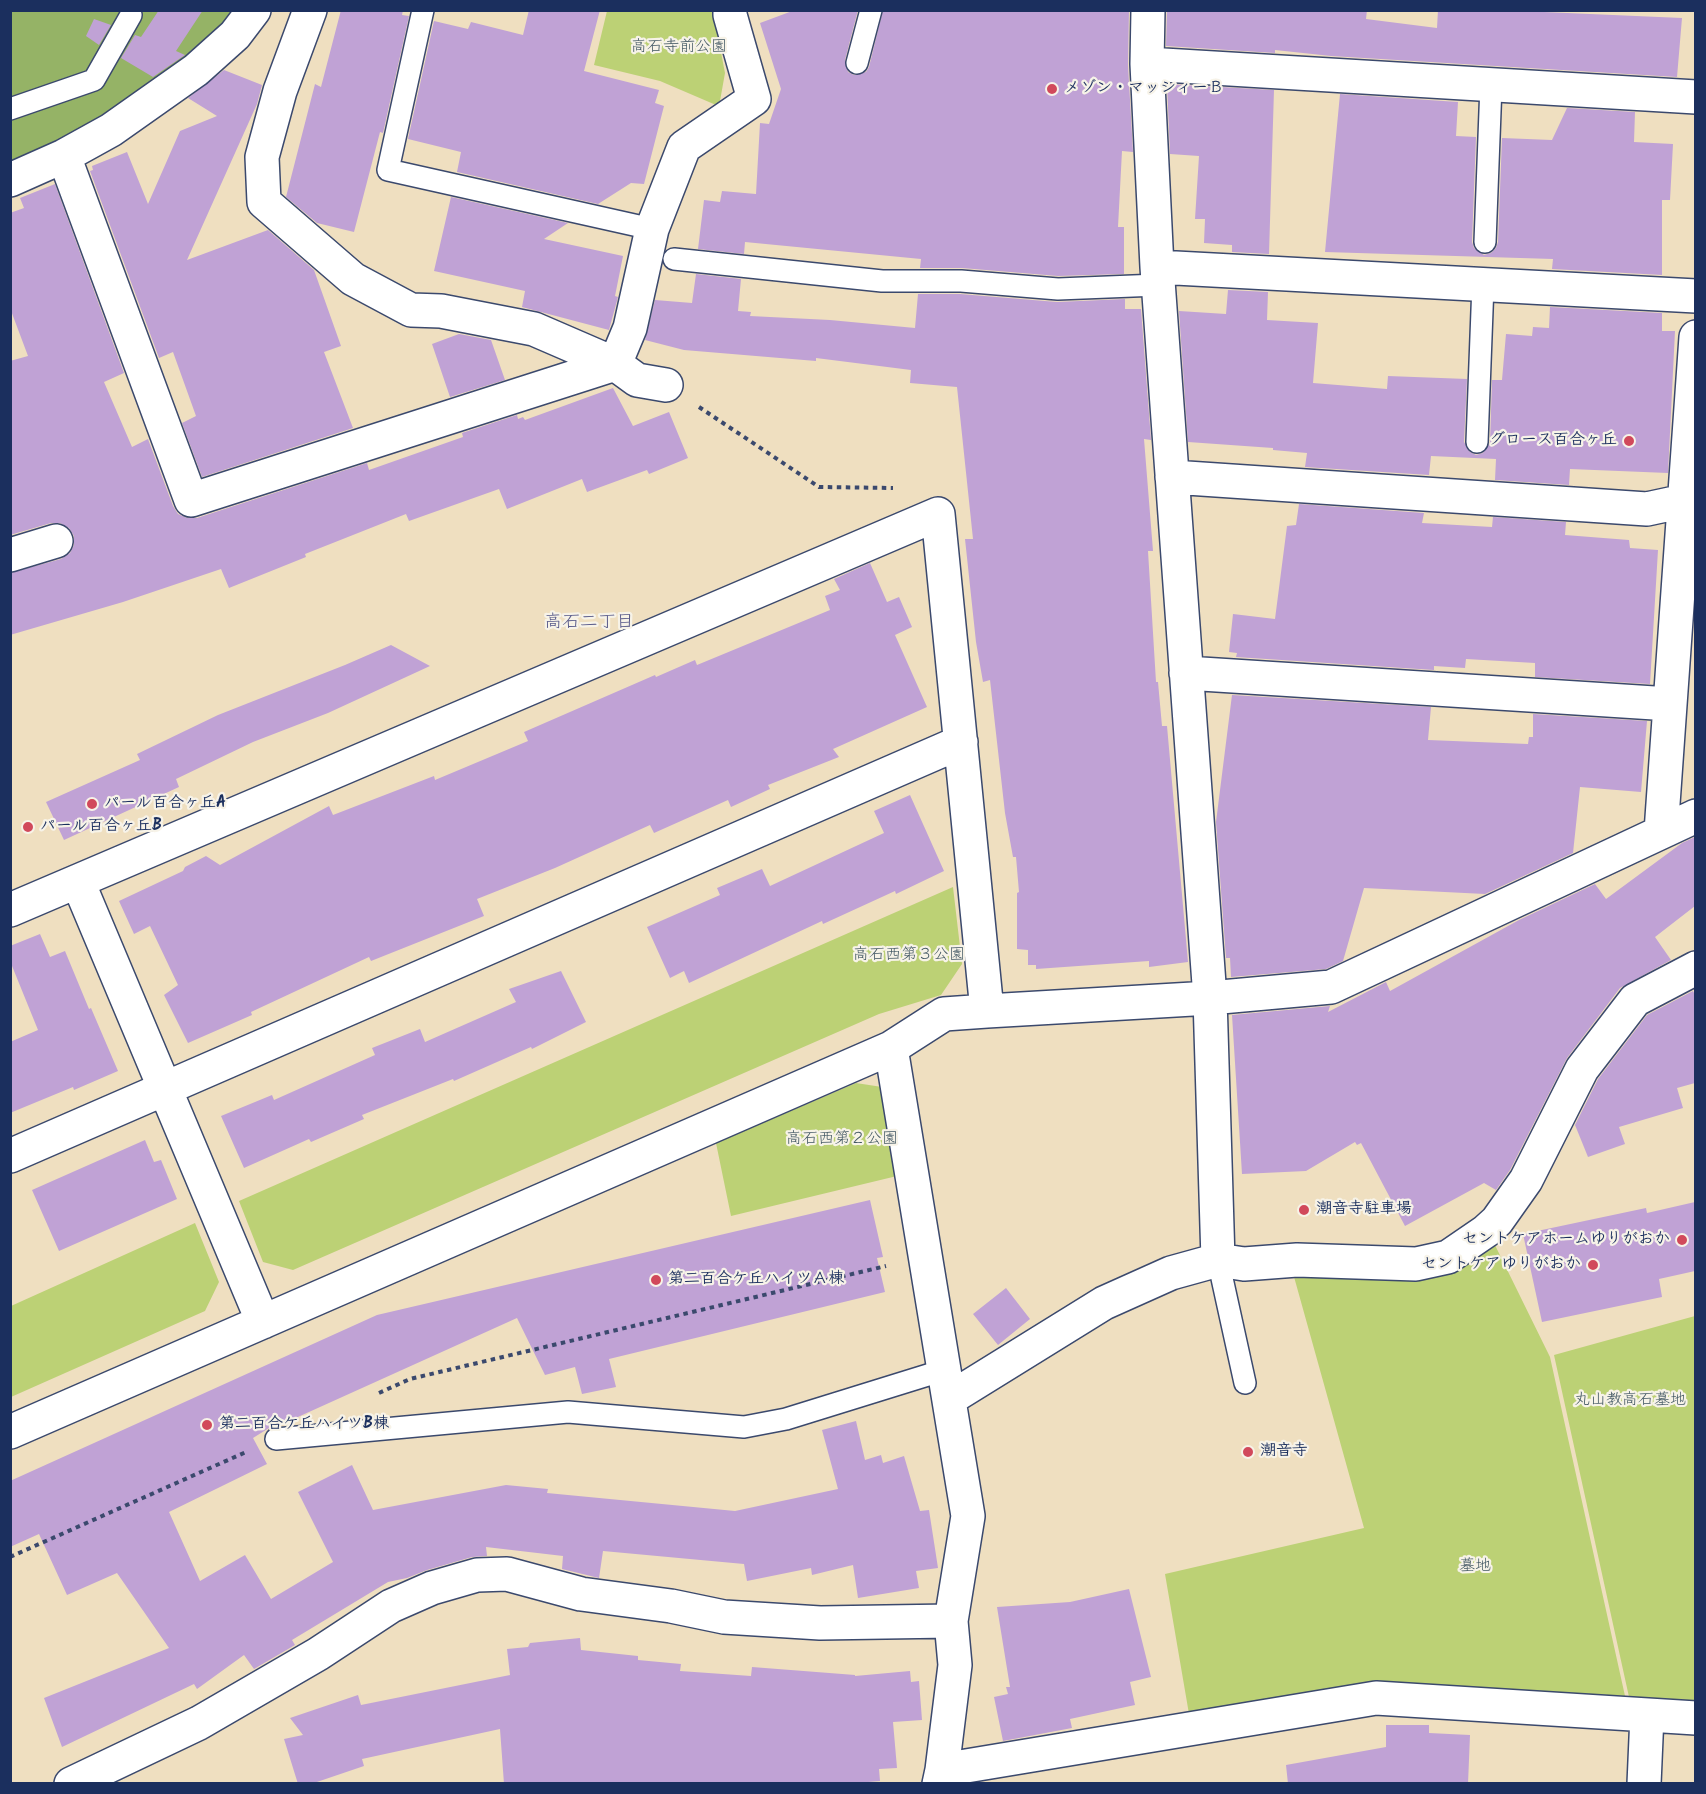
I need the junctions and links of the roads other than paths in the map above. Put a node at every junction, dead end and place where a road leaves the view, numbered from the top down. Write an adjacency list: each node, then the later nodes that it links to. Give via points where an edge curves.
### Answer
1 (254, 10): 13 (street, via 235,35 196,70 111,130)
2 (310, 10): 22 (street, via 280,92 262,157 264,202 353,279 411,310 441,311 534,329)
3 (423, 10): 15 (lane, via 388,170)
4 (730, 10): 15 (street, via 754,99 684,147)
5 (871, 10): 8 (lane)
6 (1148, 10): 9 (street)
7 (131, 15): 12 (lane, via 94,80)
8 (857, 63)
9 (1147, 64): 10 (street); 18 (street)
10 (1491, 85): 11 (street); 16 (lane)
11 (1695, 97)
12 (10, 109)
13 (64, 156): 14 (street); 22 (street, via 191,500)
14 (10, 180)
15 (652, 229): 22 (street, via 630,328)
16 (1485, 242)
17 (674, 259): 18 (lane, via 882,281 961,281 1058,289)
18 (1157, 276): 19 (street); 25 (street)
19 (1483, 284): 20 (street); 24 (lane)
20 (1695, 296)
21 (1695, 337): 26 (street)
22 (615, 364): 23 (street, via 637,380)
23 (666, 385)
24 (1477, 442)
25 (1172, 477): 26 (street, via 1647,509); 29 (street)
26 (1690, 501): 30 (street)
27 (56, 541): 28 (street)
28 (10, 555)
29 (1186, 673): 30 (street); 37 (street)
30 (1670, 704): 33 (street)
31 (961, 742): 34 (street, via 938,514); 38 (street); 40 (street)
32 (1695, 816): 33 (street)
33 (1661, 832): 37 (street, via 1331,987)
34 (78, 882): 35 (street); 40 (street)
35 (10, 910)
36 (1695, 968): 42 (street, via 1635,1000 1582,1069 1526,1180 1497,1221 1448,1257 1416,1264)
37 (1210, 998): 38 (street); 42 (street)
38 (987, 1011): 39 (street, via 944,1014)
39 (891, 1048): 43 (street); 45 (street)
40 (164, 1089): 41 (street); 43 (street)
41 (10, 1156)
42 (1218, 1260): 44 (lane); 45 (street, via 1171,1273 1104,1303)
43 (263, 1323): 46 (street)
44 (1245, 1383)
45 (947, 1384): 47 (lane, via 744,1427 568,1412); 48 (street, via 968,1516)
46 (10, 1432)
47 (276, 1439)
48 (951, 1621): 51 (street, via 955,1665); 52 (street, via 820,1623 724,1617 581,1594 507,1574 477,1575 432,1588 391,1606 318,1654 199,1723)
49 (1647, 1715): 50 (street); 51 (street, via 1376,1698); 53 (street)
50 (1695, 1718)
51 (941, 1777)
52 (71, 1784)
53 (1644, 1784)

